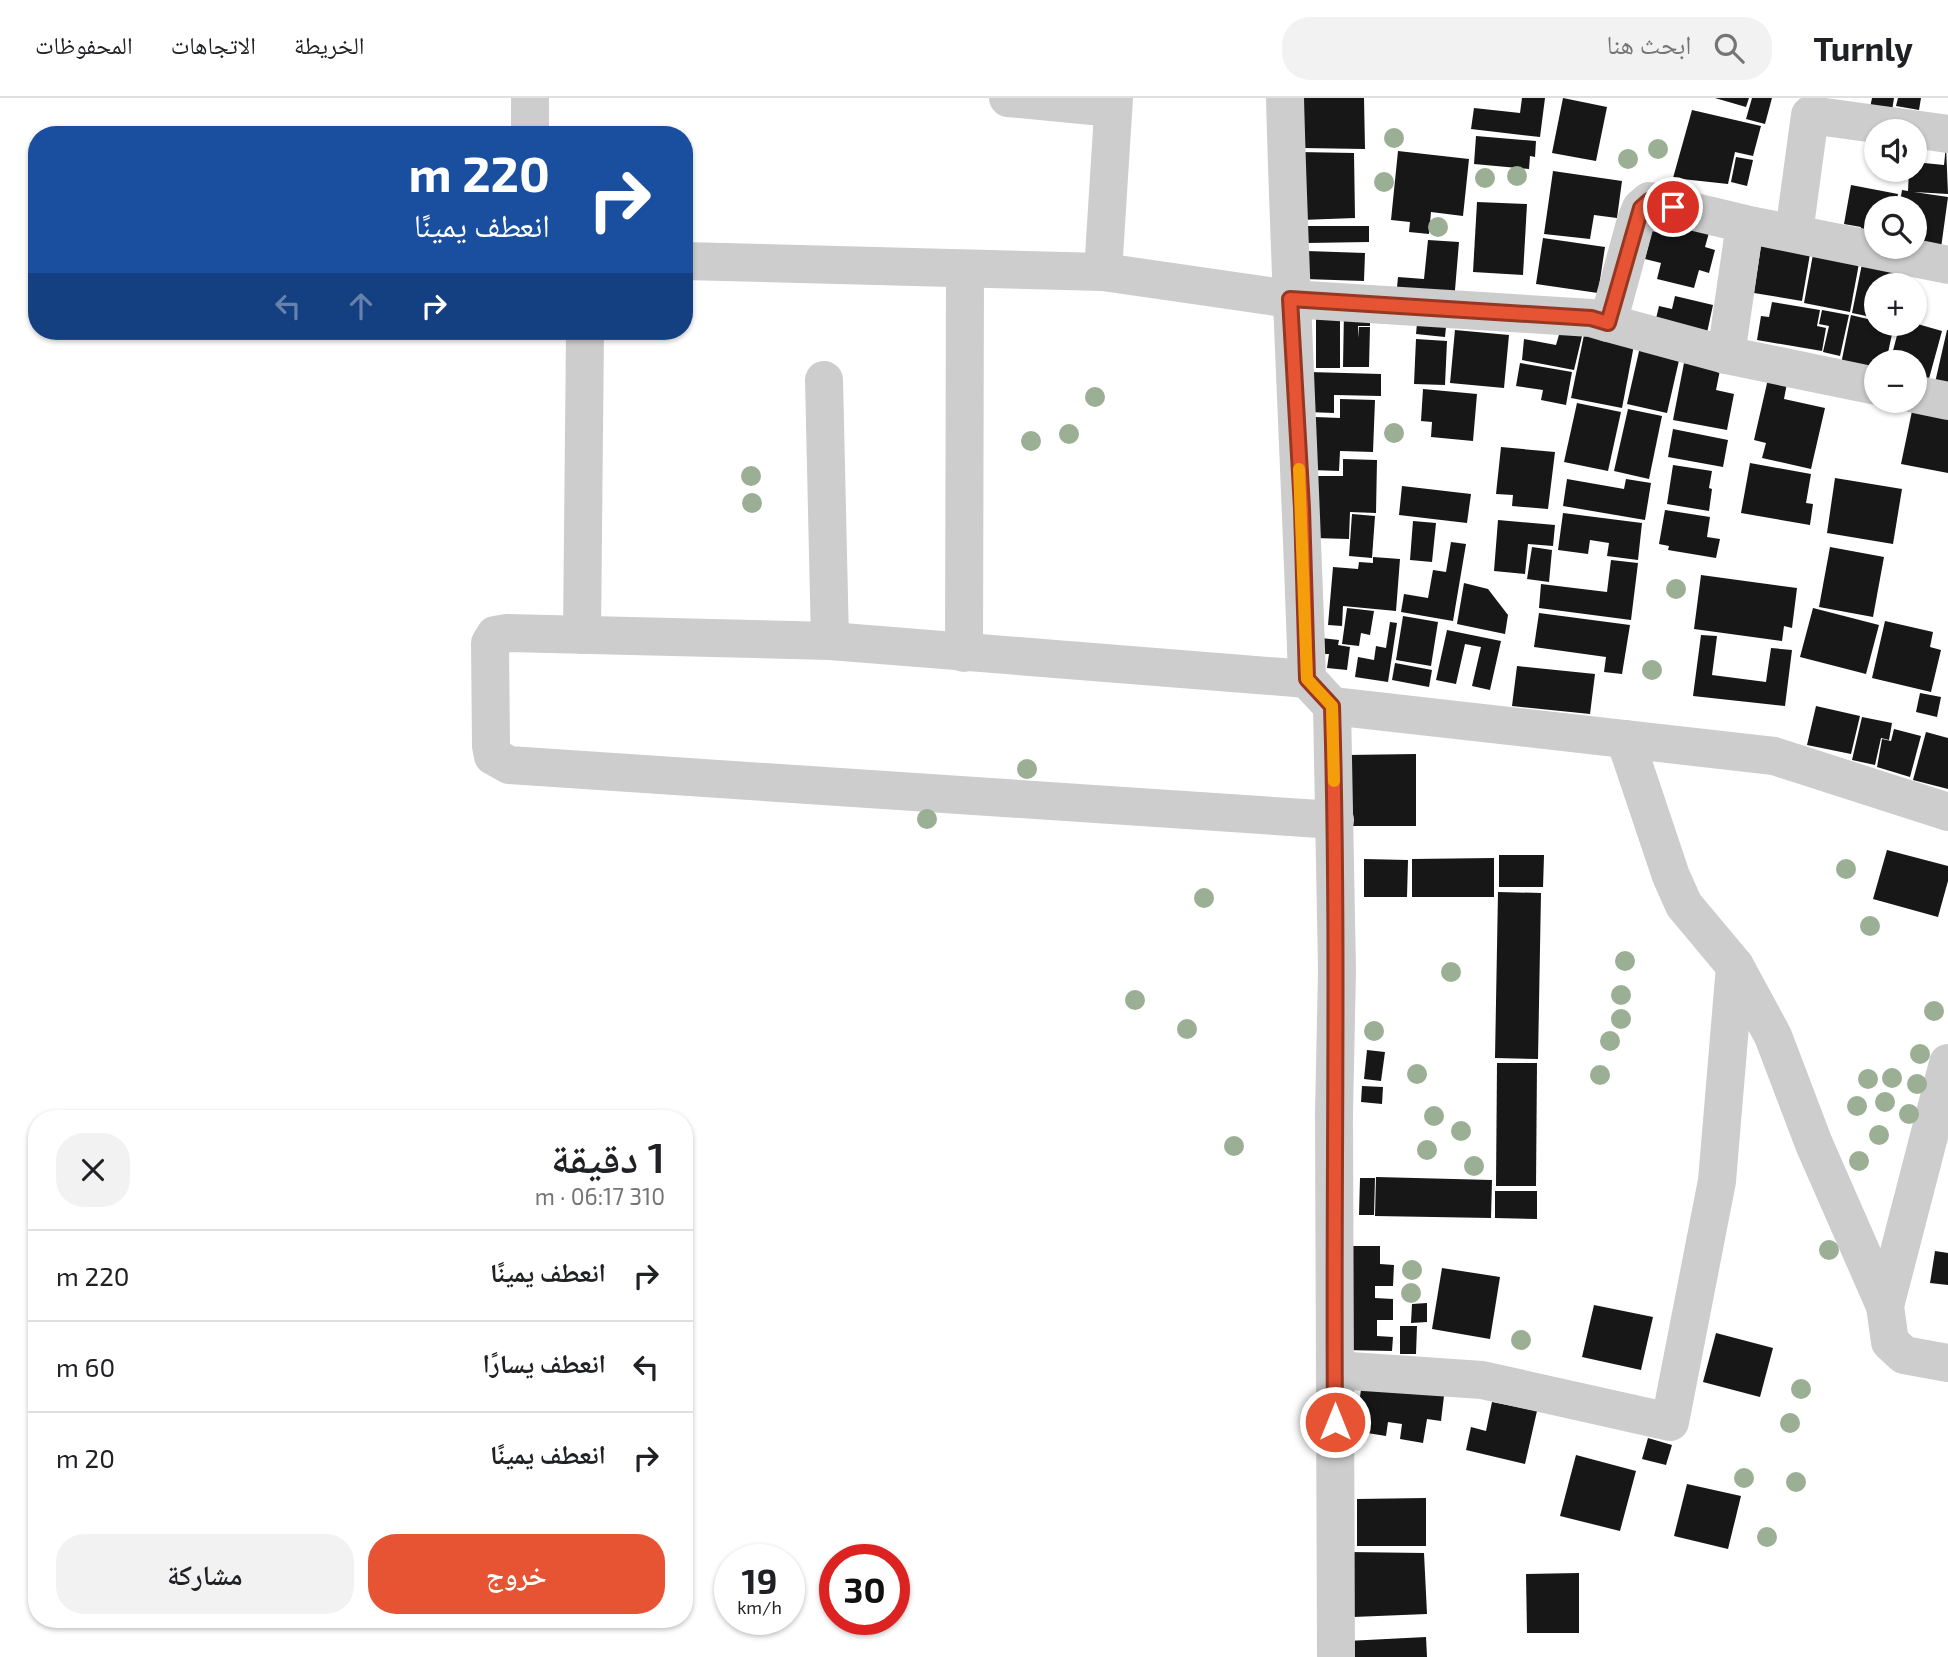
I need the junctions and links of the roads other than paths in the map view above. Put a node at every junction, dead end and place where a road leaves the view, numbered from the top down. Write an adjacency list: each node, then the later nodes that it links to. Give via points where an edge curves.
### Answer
1 (530, 98): 5 (street)
2 (1008, 98): 4 (street)
3 (1285, 98): 13 (street)
4 (1113, 103): 12 (street)
5 (530, 126)
6 (1948, 134): 8 (street, via 1810,115)
7 (1745, 224): 8 (street); 14 (street, via 1649,201 1636,220); 16 (street)
8 (1794, 233): 10 (street)
9 (693, 261): 11 (street)
10 (1948, 265)
11 (965, 270): 12 (street); 23 (street)
12 (1103, 272): 13 (street)
13 (1290, 299): 14 (street, via 1591,318); 24 (street)
14 (1608, 323): 16 (street)
15 (585, 340): 21 (street)
16 (1726, 355): 18 (street)
17 (824, 380): 22 (street)
18 (1864, 384)
19 (1927, 397): 20 (street)
20 (1948, 401)
21 (582, 635): 22 (street); 27 (street, via 495,635 490,643 492,746 493,755 501,762)
22 (830, 641): 23 (street)
23 (964, 653): 24 (street)
24 (1319, 693): 25 (street); 27 (street)
25 (1625, 739): 26 (street, via 1774,757); 28 (street, via 1684,905)
26 (1948, 812)
27 (1335, 820): 32 (street)
28 (1735, 966): 30 (street, via 1773,1036 1814,1144); 32 (street, via 1717,1181 1670,1422 1482,1380)
29 (1948, 1063): 30 (street)
30 (1885, 1306): 31 (street, via 1890,1342 1904,1355)
31 (1948, 1363)
32 (1335, 1370): 33 (street)
33 (1336, 1657)

